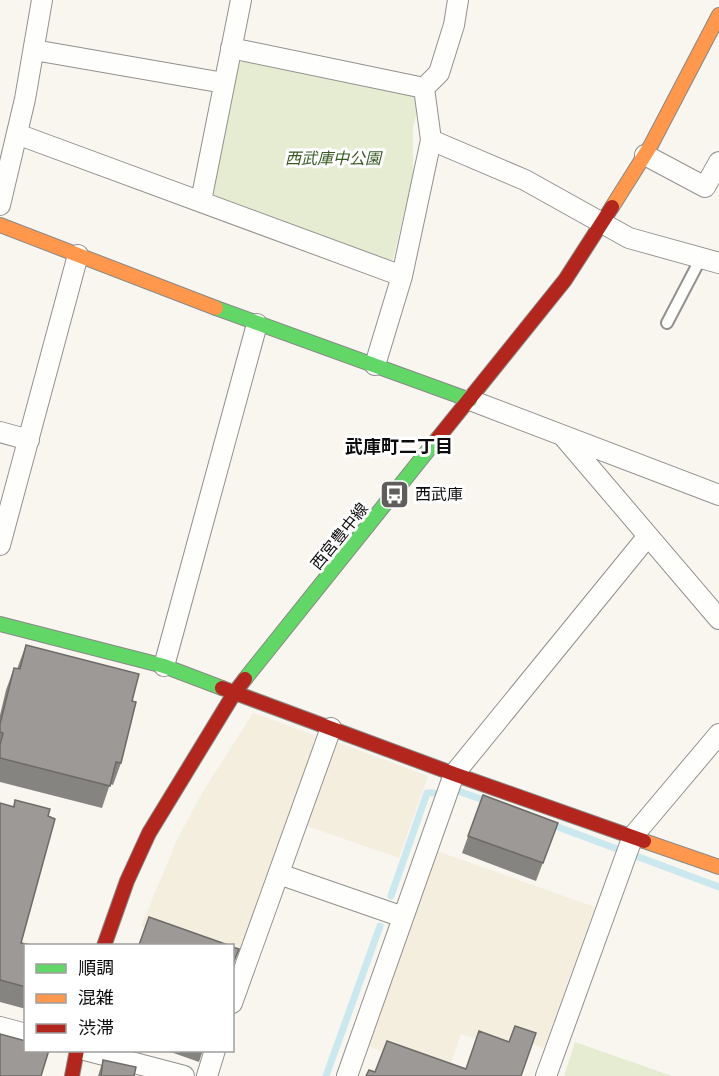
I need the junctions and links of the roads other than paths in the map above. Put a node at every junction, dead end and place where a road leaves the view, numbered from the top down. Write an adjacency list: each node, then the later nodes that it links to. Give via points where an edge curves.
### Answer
1 (42, 0): 6 (street)
2 (241, 0): 5 (street)
3 (458, 0): 8 (street, via 439,74)
4 (719, 15): 11 (street, 西宮豊中線)
5 (231, 48): 7 (street); 8 (street)
6 (34, 50): 7 (street); 9 (street)
7 (224, 83): 13 (street)
8 (424, 88): 10 (street)
9 (17, 134): 13 (street); 14 (street)
10 (431, 140): 15 (street, via 525,180); 19 (street)
11 (645, 155): 12 (street, via 705,187); 15 (street, 西宮豊中線)
12 (719, 162)
13 (201, 201): 19 (street)
14 (0, 205)
15 (602, 224): 18 (street, via 629,238); 23 (street, 西宮豊中線, via 565,280)
16 (0, 225): 17 (street)
17 (78, 255): 21 (street); 26 (street)
18 (710, 260): 20 (lane)
19 (402, 276): 22 (street)
20 (667, 323)
21 (257, 324): 22 (street); 32 (street)
22 (375, 365): 23 (street)
23 (470, 400): 25 (street); 33 (street, 西宮豊中線)
24 (0, 432): 26 (street)
25 (561, 434): 27 (street); 28 (street)
26 (29, 440): 29 (street)
27 (718, 494)
28 (648, 536): 30 (street); 36 (street)
29 (0, 545)
30 (719, 619)
31 (0, 624): 32 (street)
32 (164, 666): 33 (street)
33 (235, 692): 34 (street); 41 (street, 西宮豊中線, via 149,833)
34 (330, 728): 36 (street); 39 (street)
35 (719, 734): 37 (street)
36 (454, 774): 37 (street); 40 (street)
37 (629, 847): 38 (street); 52 (street)
38 (719, 867)
39 (279, 873): 40 (street); 42 (street)
40 (403, 917): 51 (street)
41 (104, 944)
42 (234, 997)
43 (0, 1027): 44 (street)
44 (24, 1033)
45 (77, 1052): 48 (street)
46 (93, 1052): 49 (street)
47 (214, 1052): 50 (street)
48 (72, 1076)
49 (184, 1076)
50 (207, 1076)
51 (347, 1076)
52 (546, 1076)

